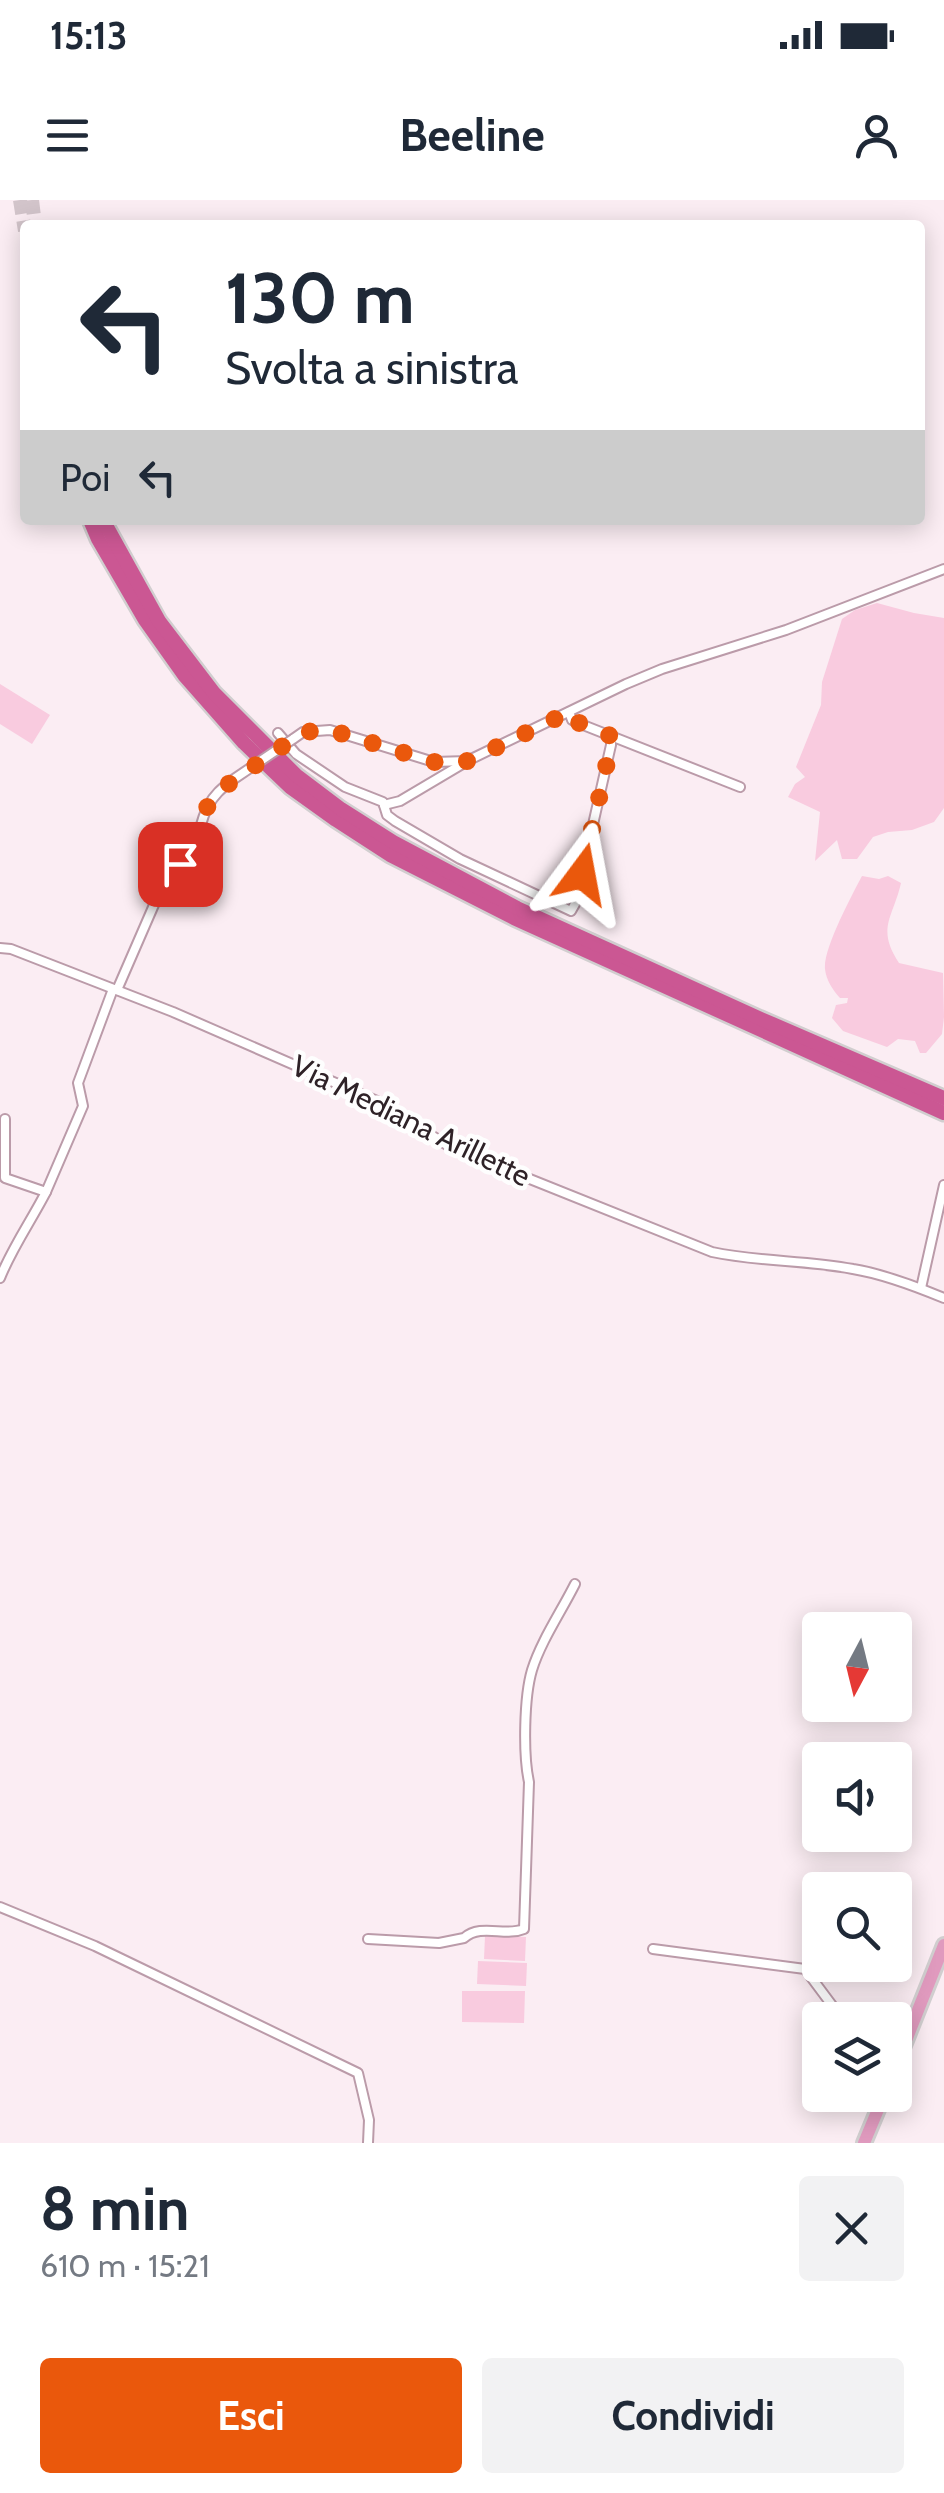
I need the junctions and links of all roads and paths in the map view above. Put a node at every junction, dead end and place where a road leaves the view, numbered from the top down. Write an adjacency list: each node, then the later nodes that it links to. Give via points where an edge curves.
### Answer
1 (92, 525): 13 (highway, via 184,675 290,787 336,820 514,918)
2 (107, 525): 12 (highway, via 144,596 214,694 296,775 342,809 517,908)
3 (944, 570): 4 (street, via 662,669)
4 (569, 712): 6 (street, via 572,720); 7 (street)
5 (278, 733): 9 (street, via 296,754)
6 (611, 736): 8 (street); 9 (street, via 571,910 445,851 395,821)
7 (468, 761): 9 (street); 11 (street, bridge, via 434,762 330,730 292,739 217,792 196,846 170,868)
8 (740, 787)
9 (384, 805)
10 (0, 948): 11 (street, Via Mediana Arillette)
11 (115, 990): 16 (street, via 78,1084 83,1106); 18 (street, Via Mediana Arillette, via 378,1101 450,1147 712,1252 853,1268)
12 (944, 1098)
13 (944, 1113)
14 (6, 1119): 16 (street, via 5,1178)
15 (944, 1184): 18 (street)
16 (46, 1192): 17 (street)
17 (0, 1278)
18 (921, 1288): 19 (street, Via Mediana Arillette)
19 (944, 1298)
20 (575, 1584): 22 (street, via 529,1688 524,1929 478,1930 447,1942)
21 (0, 1907): 28 (street, via 358,2073 370,2120)
22 (368, 1939)
23 (944, 1945): 26 (main road)
24 (653, 1949): 25 (street, via 805,1970)
25 (829, 2002)
26 (912, 2025)
27 (877, 2112): 29 (main road)
28 (368, 2143)
29 (864, 2143)

